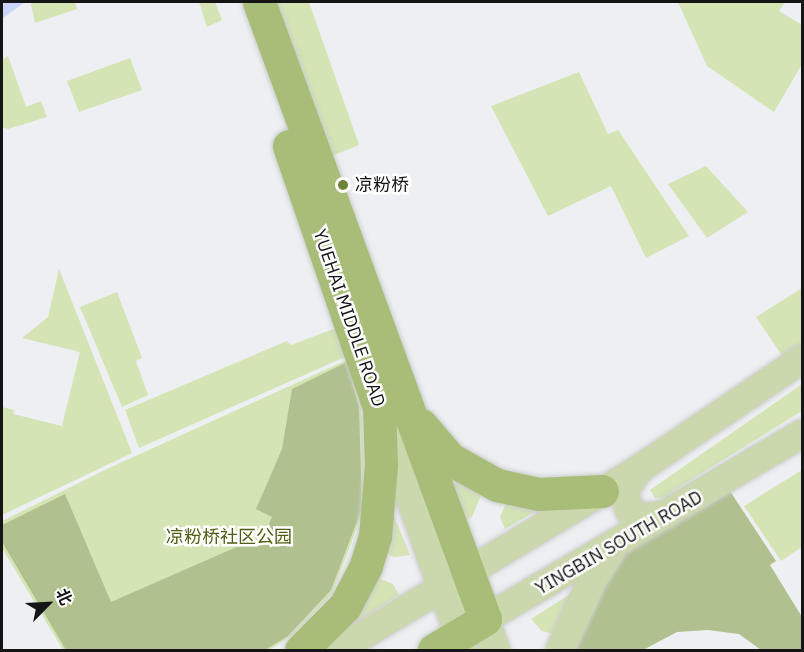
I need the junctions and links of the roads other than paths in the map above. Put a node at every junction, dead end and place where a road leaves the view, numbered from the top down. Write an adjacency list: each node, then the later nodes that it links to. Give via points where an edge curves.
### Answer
1 (235, 2): 4 (highway, YUEHAI MIDDLE ROAD)
2 (259, 2): 4 (highway, YUEHAI MIDDLE ROAD, via 332,196)
3 (802, 358): 6 (main road)
4 (391, 404): 7 (highway, via 450,459 480,478 540,495); 10 (highway, YUEHAI MIDDLE ROAD); 12 (highway, via 366,566 345,606)
5 (802, 434): 8 (main road, YINGBIN SOUTH ROAD)
6 (642, 467): 7 (main road); 8 (main road, via 624,491 629,510 644,518)
7 (602, 491): 10 (main road)
8 (669, 514): 9 (main road, YINGBIN SOUTH ROAD)
9 (614, 545): 11 (main road, YINGBIN SOUTH ROAD); 15 (main road, via 593,579)
10 (455, 581): 11 (highway, YUEHAI MIDDLE ROAD); 13 (main road)
11 (460, 639): 14 (main road)
12 (302, 651)
13 (338, 651)
14 (496, 651)
15 (560, 651)

